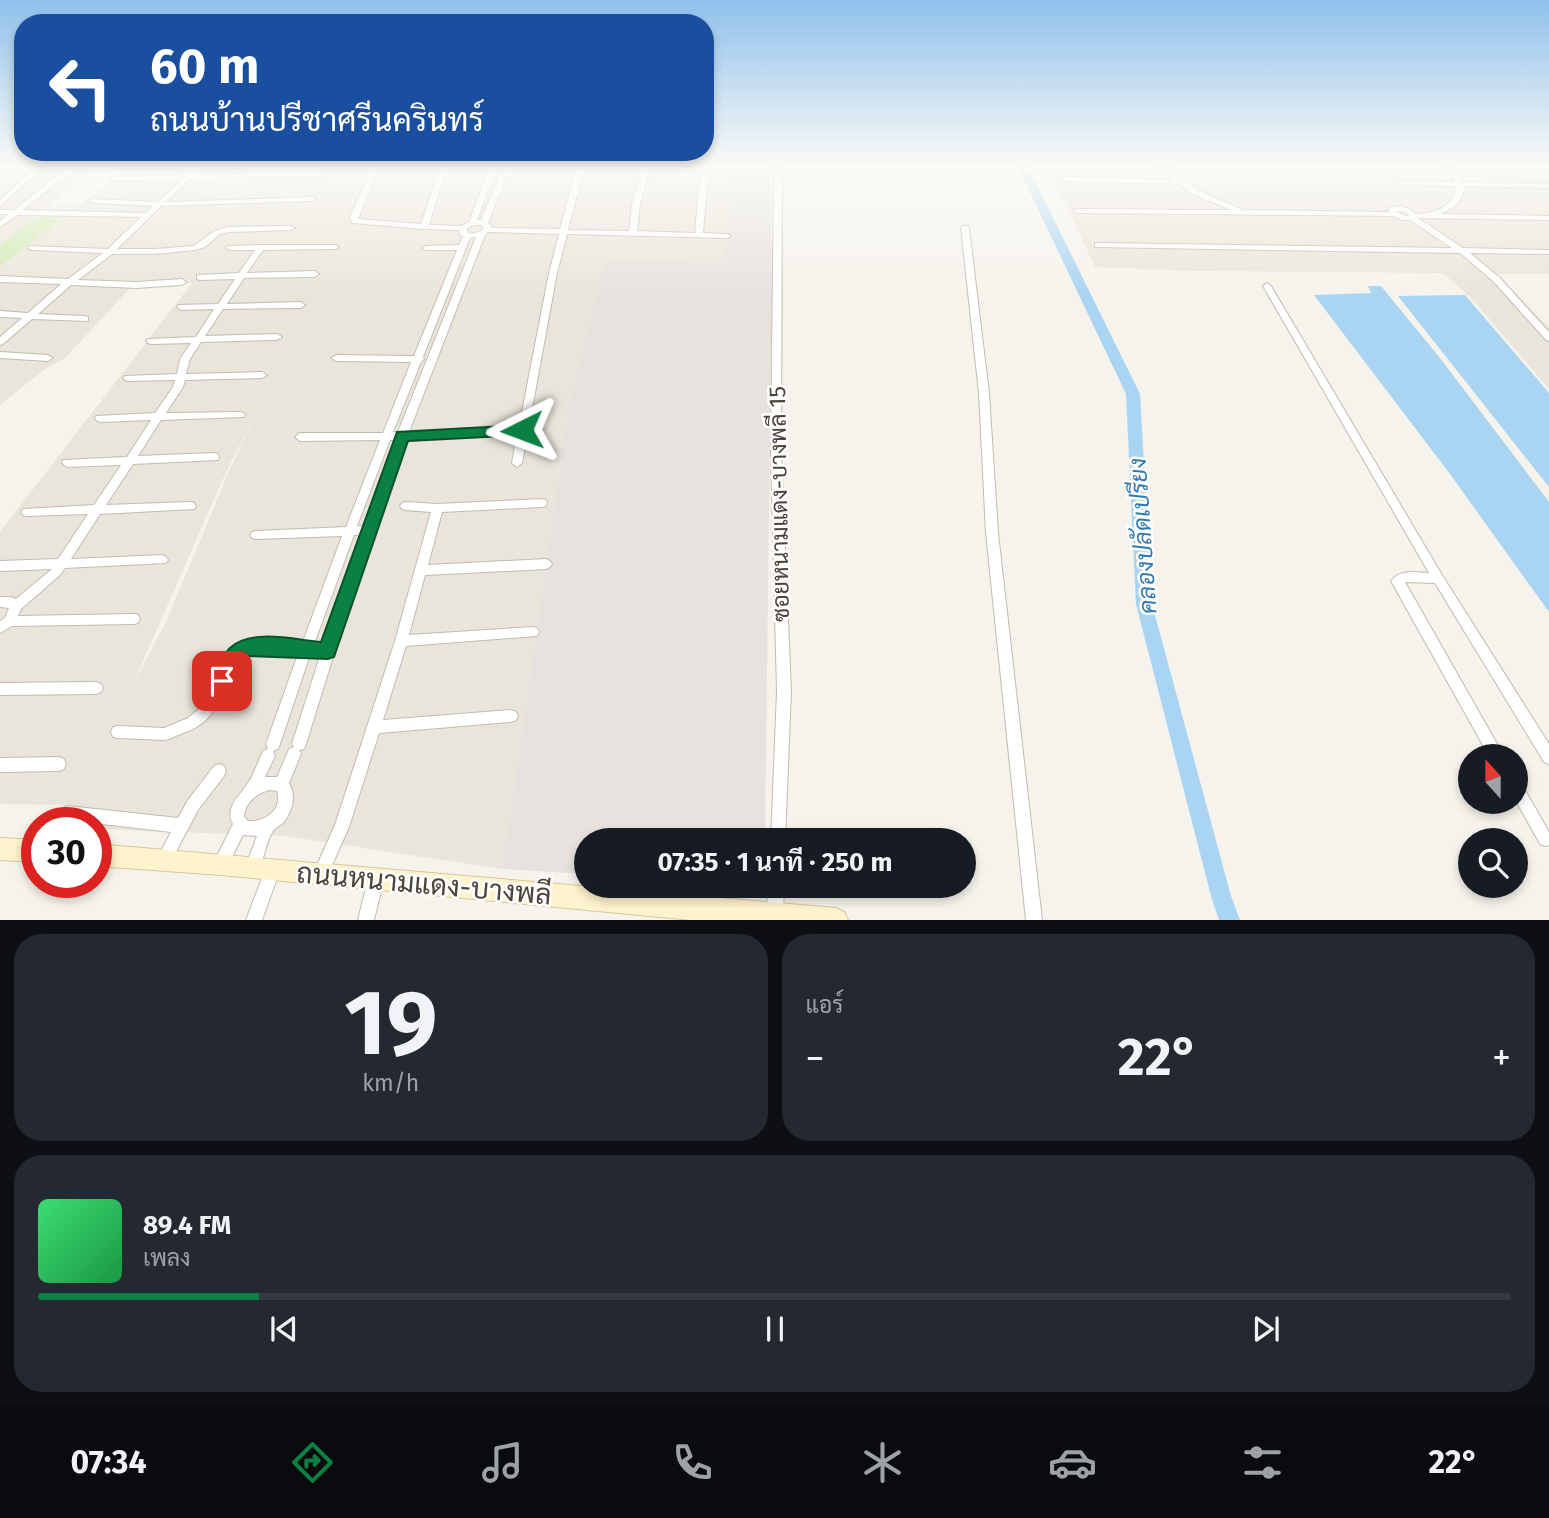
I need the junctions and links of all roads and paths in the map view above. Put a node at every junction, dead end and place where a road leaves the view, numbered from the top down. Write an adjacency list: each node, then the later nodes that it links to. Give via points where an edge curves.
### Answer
1 (19, 210): 15 (street)
2 (154, 210): 17 (street)
3 (357, 210): 23 (street, via 355,221)
4 (430, 210): 23 (street)
5 (477, 210): 21 (street)
6 (491, 210): 26 (street)
7 (570, 210): 28 (street)
8 (635, 210): 29 (street)
9 (702, 210): 30 (street)
10 (778, 210): 119 (street, ซอยหนามแดง-บางพลี 15, via 776,454 784,691)
11 (1236, 210): 16 (street)
12 (1441, 210): 19 (street)
13 (1078, 211): 16 (street)
14 (0, 212): 15 (street)
15 (15, 213): 17 (street); 22 (street)
16 (1245, 214): 18 (street)
17 (148, 215): 39 (street)
18 (1413, 217): 19 (street); 41 (street)
19 (1426, 217): 20 (street)
20 (1549, 218)
21 (472, 223): 26 (street); 27 (street)
22 (0, 225)
23 (424, 227): 27 (street)
24 (291, 228): 39 (street, via 225,230 196,248)
25 (965, 228): 134 (street)
26 (484, 229): 27 (street); 28 (street); 64 (street)
27 (465, 232): 35 (street)
28 (564, 232): 29 (street); 71 (street)
29 (633, 234): 30 (street)
30 (699, 236): 31 (street)
31 (727, 236)
32 (1098, 245): 41 (street)
33 (261, 247): 34 (street); 37 (street); 43 (street)
34 (335, 247)
35 (462, 247): 38 (street); 63 (street)
36 (33, 248): 39 (street)
37 (230, 248)
38 (426, 248)
39 (109, 251): 47 (street)
40 (1549, 252): 41 (street)
41 (1465, 253): 56 (street, via 1497,280)
42 (316, 274): 43 (street)
43 (243, 275): 44 (street); 51 (street)
44 (200, 277)
45 (0, 279): 47 (street)
46 (182, 282): 47 (street)
47 (68, 283): 53 (street)
48 (1267, 286): 93 (street)
49 (301, 305): 51 (street)
50 (181, 307): 51 (street)
51 (221, 307): 57 (street)
52 (0, 314): 53 (street)
53 (31, 315): 54 (street); 59 (street)
54 (85, 319)
55 (277, 337): 57 (street)
56 (1549, 338)
57 (198, 340): 58 (street); 66 (street, via 182,365)
58 (151, 341)
59 (0, 342)
60 (0, 355): 61 (street)
61 (48, 358)
62 (336, 358): 63 (street)
63 (415, 359): 64 (street); 72 (street)
64 (432, 359): 73 (street)
65 (262, 375): 66 (street)
66 (182, 377): 67 (street); 69 (street)
67 (128, 378)
68 (240, 415): 69 (street)
69 (158, 417): 70 (street); 76 (street)
70 (100, 418)
71 (522, 430): 73 (street); 78 (street)
72 (385, 436): 73 (street); 74 (street); 85 (street)
73 (402, 436): 86 (street)
74 (300, 437)
75 (214, 457): 76 (street)
76 (129, 460): 77 (street); 83 (street)
77 (67, 463)
78 (517, 463)
79 (542, 503): 82 (street)
80 (190, 506): 83 (street)
81 (406, 506): 82 (street)
82 (438, 508): 92 (street)
83 (98, 509): 84 (street); 89 (street)
84 (27, 512)
85 (351, 530): 86 (street); 87 (street); 100 (street)
86 (370, 530): 101 (street)
87 (256, 535)
88 (162, 560): 89 (street)
89 (61, 563): 91 (street); 95 (street)
90 (546, 564): 92 (street)
91 (0, 566)
92 (421, 570): 99 (street)
93 (1438, 578): 107 (street, via 1403,577 1397,581); 108 (street)
94 (0, 602): 95 (street)
95 (16, 606): 97 (street)
96 (134, 620): 97 (street)
97 (5, 625)
98 (533, 632): 99 (street)
99 (401, 641): 105 (street)
100 (305, 650): 101 (street); 106 (street, via 245,649 236,655 204,713 193,722 164,734); 113 (street, via 271,750)
101 (328, 651): 112 (street)
102 (96, 688): 103 (street)
103 (0, 689)
104 (511, 716): 105 (street)
105 (373, 727): 127 (street, via 342,827)
106 (118, 732)
107 (1490, 744)
108 (1549, 757)
109 (59, 764): 110 (street)
110 (0, 765)
111 (219, 771): 118 (street)
112 (281, 785): 113 (street, via 269,783); 117 (street, via 286,805)
113 (252, 790): 116 (street, via 237,811)
114 (1528, 808): 120 (street)
115 (112, 818): 118 (street)
116 (240, 824): 117 (street, via 255,830); 125 (street)
117 (268, 825): 126 (street)
118 (180, 826): 124 (street)
119 (778, 828)
120 (1548, 842)
121 (0, 849): 122 (main road)
122 (21, 851)
123 (112, 856): 124 (main road, ถนนหนามแดง-บางพลี)
124 (164, 860): 125 (main road, ถนนหนามแดง-บางพลี)
125 (221, 864): 126 (main road, ถนนหนามแดง-บางพลี)
126 (263, 869): 127 (main road, ถนนหนามแดง-บางพลี); 131 (street)
127 (321, 874): 128 (main road, ถนนหนามแดง-บางพลี)
128 (376, 879): 130 (main road, ถนนหนามแดง-บางพลี); 132 (street)
129 (776, 898): 130 (street)
130 (775, 914): 133 (main road, ถนนหนามแดง-บางพลี)
131 (254, 919)
132 (366, 919)
133 (836, 919)
134 (1034, 919)

